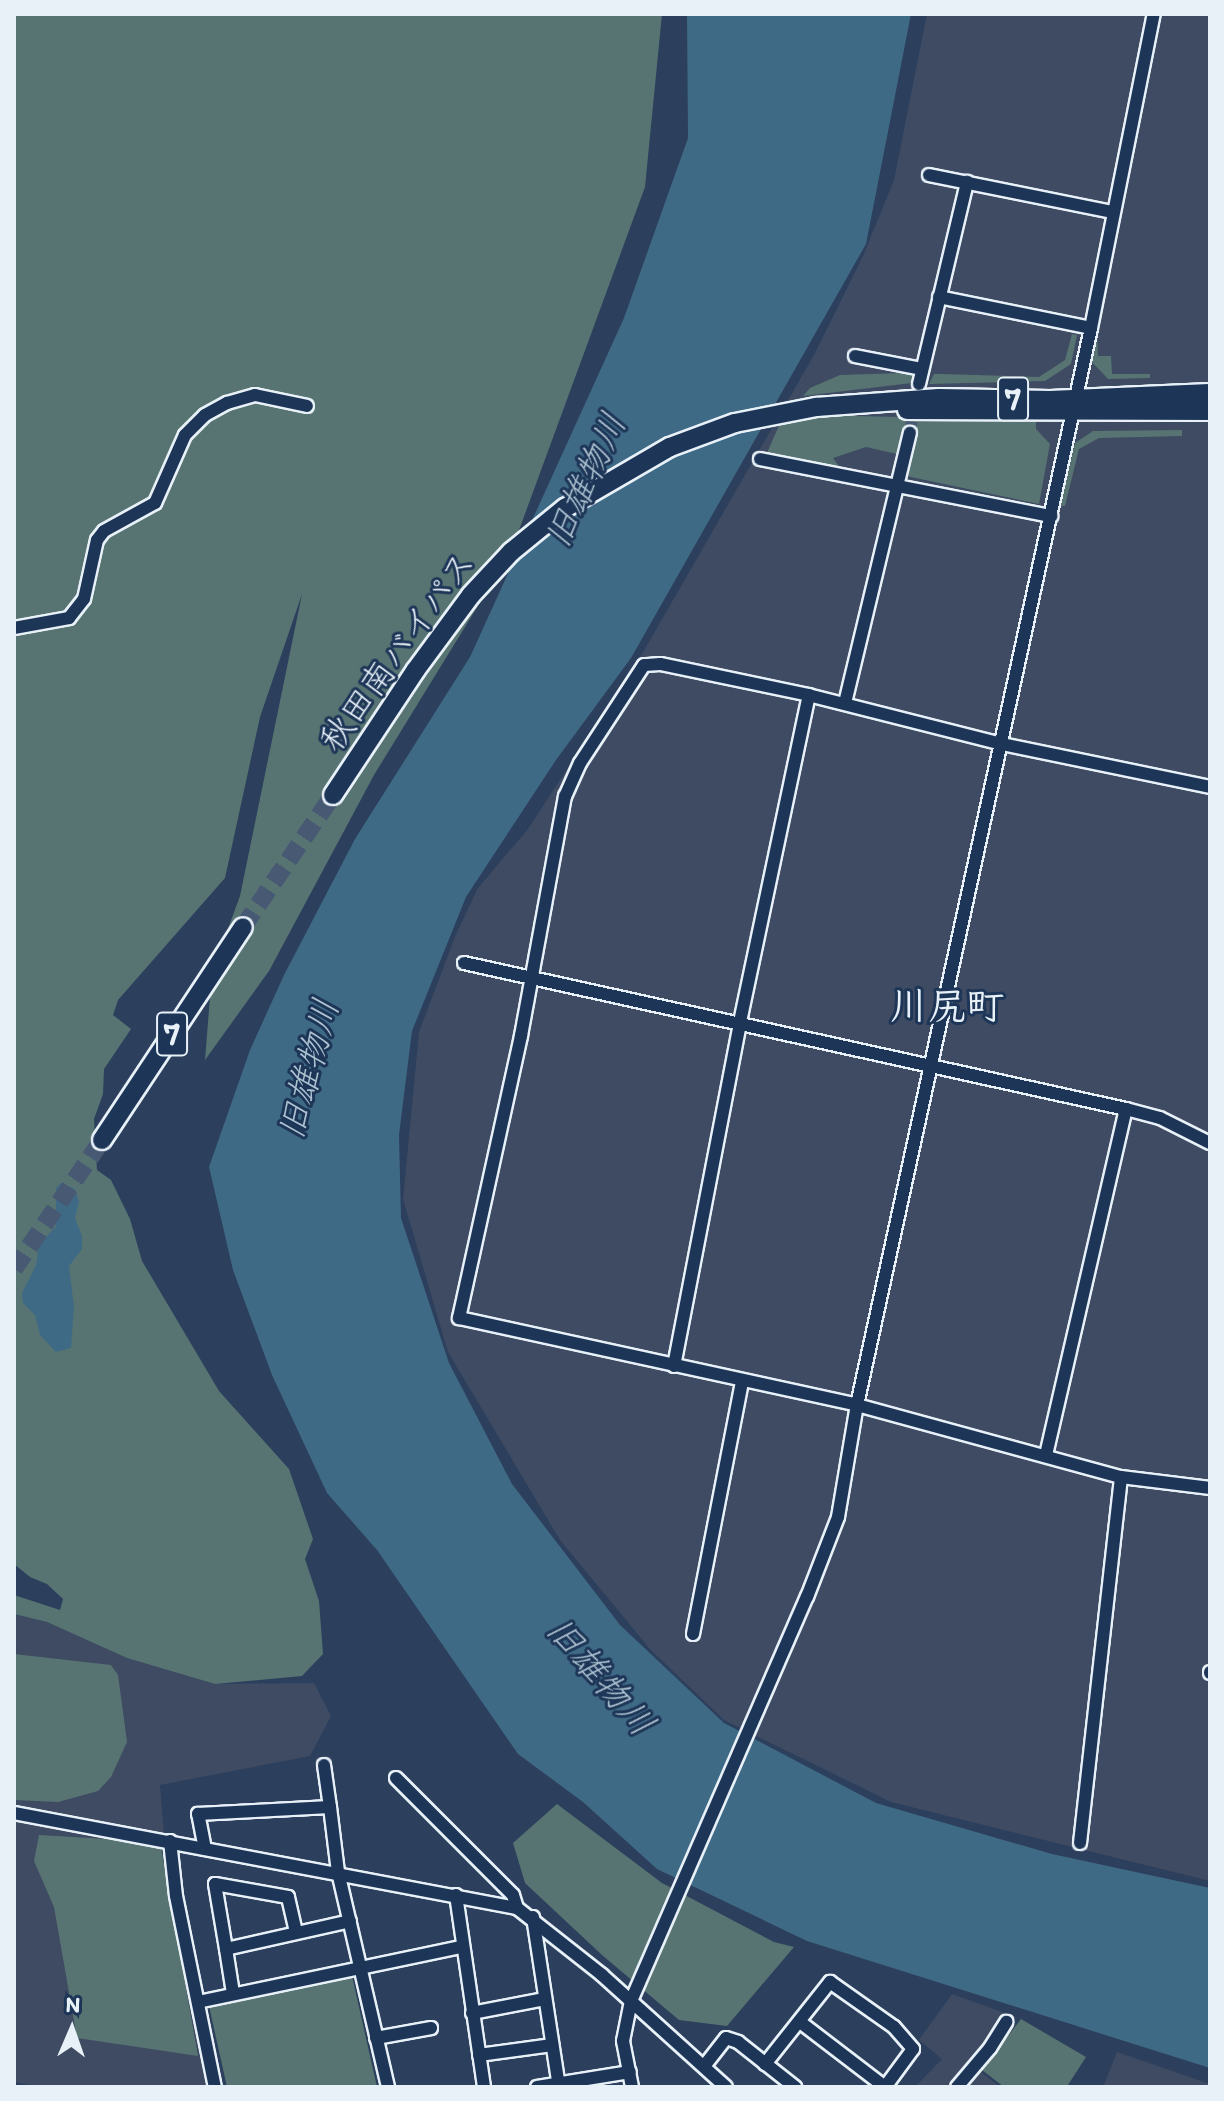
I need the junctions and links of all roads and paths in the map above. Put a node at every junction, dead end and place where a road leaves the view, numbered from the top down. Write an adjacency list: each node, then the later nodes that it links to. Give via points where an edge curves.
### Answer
1 (1154, 14): 4 (street)
2 (929, 175): 3 (street)
3 (967, 182): 4 (street); 5 (street)
4 (1113, 212): 6 (street)
5 (939, 297): 6 (street); 8 (street)
6 (1091, 328): 11 (street)
7 (855, 356): 8 (street)
8 (922, 369): 9 (street)
9 (919, 384)
10 (1210, 393): 11 (highway, 秋田南バイパス / 7)
11 (1074, 405): 13 (highway, 秋田南バイパス / 7); 17 (street); 23 (highway, 秋田南バイパス / 7, via 816,407 735,423 670,447 565,508 501,562 415,671)
12 (307, 406): 18 (street, via 255,395 205,415 185,435 155,503 97,540 84,599 69,618)
13 (1210, 411)
14 (910, 433): 16 (street)
15 (760, 459): 16 (street)
16 (897, 485): 17 (street); 20 (street)
17 (1051, 516): 21 (street)
18 (14, 628)
19 (809, 695): 20 (street); 26 (street, via 660,664 637,670 568,786); 27 (street)
20 (845, 703): 21 (street)
21 (1002, 744): 22 (street); 28 (street)
22 (1210, 787)
23 (333, 795)
24 (243, 927): 30 (highway, 7)
25 (464, 963): 26 (street)
26 (532, 979): 27 (street); 32 (street, via 459,1318)
27 (740, 1022): 28 (street); 32 (street)
28 (933, 1065): 29 (street); 34 (street)
29 (1126, 1109): 31 (street, via 1160,1118); 35 (street)
30 (102, 1140)
31 (1210, 1143)
32 (674, 1366): 33 (street)
33 (742, 1381): 34 (street); 38 (street)
34 (857, 1405): 35 (street); 57 (street, via 838,1517)
35 (1046, 1455): 36 (street)
36 (1121, 1477): 37 (street); 44 (street)
37 (1210, 1488)
38 (693, 1634)
39 (324, 1765): 41 (street)
40 (396, 1778): 48 (street, via 513,1895)
41 (330, 1807): 45 (street, via 198,1814); 46 (street)
42 (14, 1813): 43 (street)
43 (170, 1841): 45 (street); 58 (street)
44 (1080, 1843)
45 (205, 1849): 46 (street)
46 (338, 1872): 47 (street); 50 (street)
47 (456, 1895): 48 (street); 52 (street)
48 (517, 1908): 49 (street)
49 (533, 1917): 56 (street); 57 (street)
50 (350, 1921): 51 (street); 54 (street)
51 (296, 1932): 53 (street); 53 (street, via 288,1897 215,1884)
52 (461, 1947): 54 (street); 59 (street)
53 (226, 1949): 55 (street)
54 (359, 1965): 55 (street); 63 (street)
55 (233, 1993): 58 (street)
56 (545, 1999): 59 (street); 64 (street)
57 (631, 2001): 67 (street); 68 (street, via 623,2041)
58 (198, 2002): 70 (street)
59 (472, 2013): 65 (street)
60 (800, 2022): 66 (street); 77 (street); 77 (street, via 830,1982 894,2027 913,2049)
61 (1006, 2022): 78 (street)
62 (431, 2028): 63 (street)
63 (376, 2038): 71 (street)
64 (552, 2045): 65 (street); 69 (street)
65 (479, 2055): 72 (street)
66 (765, 2064): 67 (street, via 726,2038); 76 (street)
67 (705, 2065): 75 (street)
68 (630, 2072): 69 (street); 74 (street)
69 (558, 2085): 73 (street)
70 (215, 2087)
71 (388, 2087)
72 (484, 2087)
73 (537, 2087)
74 (632, 2087)
75 (726, 2087)
76 (795, 2087)
77 (885, 2087)
78 (957, 2087)

